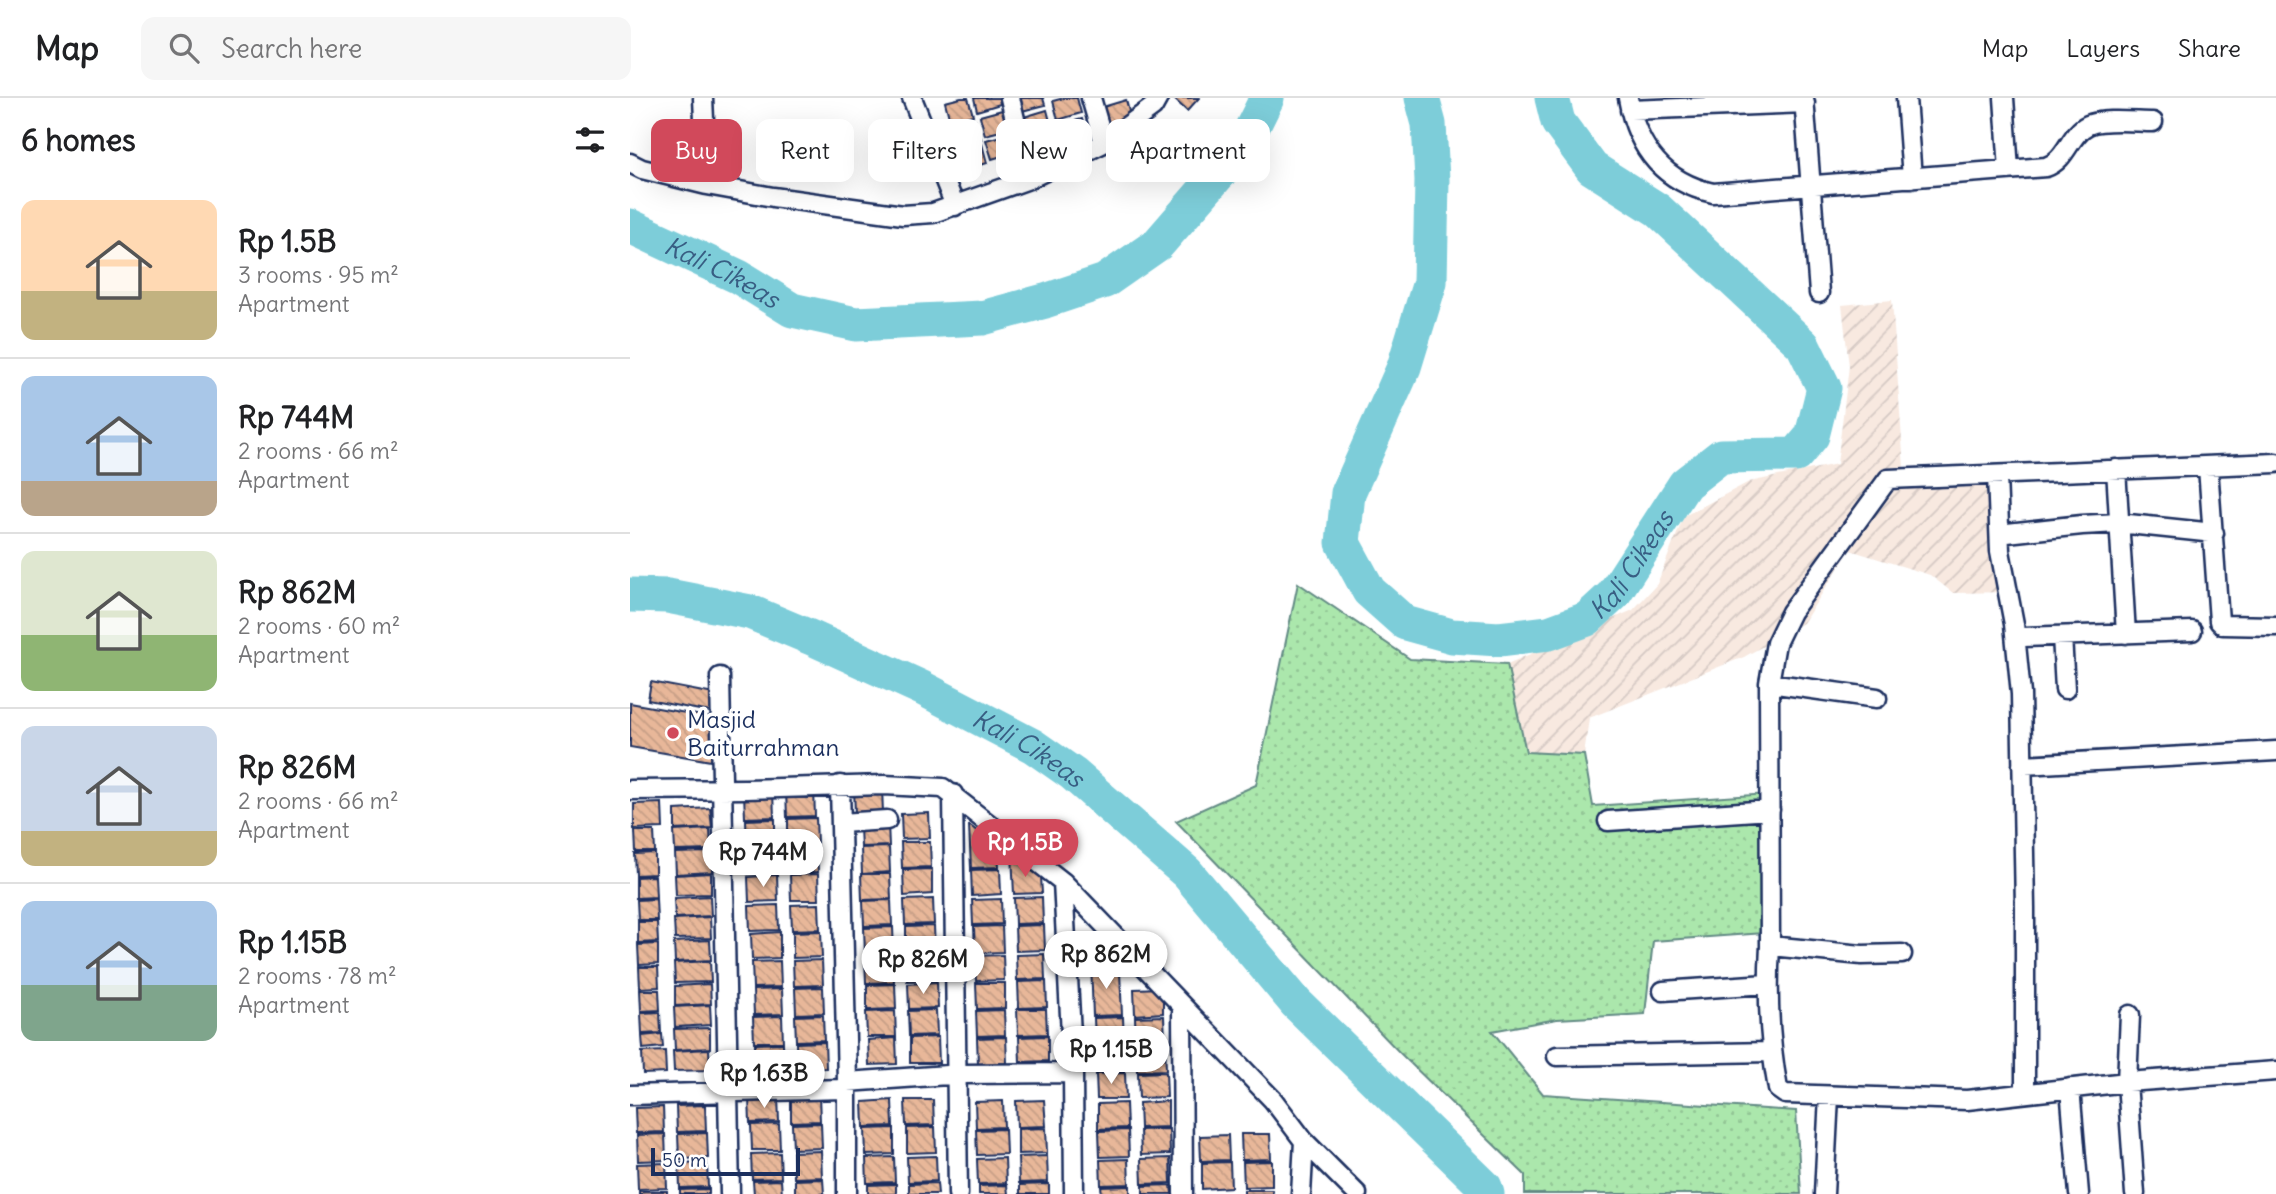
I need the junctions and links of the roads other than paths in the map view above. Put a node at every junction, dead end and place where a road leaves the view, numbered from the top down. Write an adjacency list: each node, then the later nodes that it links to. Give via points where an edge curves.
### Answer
1 (703, 98): 19 (street)
2 (912, 98): 20 (street)
3 (1010, 98): 10 (street)
4 (1091, 98): 12 (street)
5 (1158, 98): 12 (street, via 1153,107)
6 (1906, 98): 16 (street)
7 (2004, 98): 15 (street)
8 (1804, 100): 9 (street); 18 (street)
9 (1629, 104): 18 (street, via 1657,164 1696,189 1736,193)
10 (1015, 119)
11 (2154, 122): 15 (street, via 2088,125 2054,164)
12 (1104, 143): 13 (street)
13 (1092, 149)
14 (630, 163): 19 (street)
15 (2009, 170): 16 (street)
16 (1912, 178): 18 (street)
17 (1021, 182): 20 (street)
18 (1812, 184): 21 (street)
19 (707, 185): 20 (street, via 903,215)
20 (955, 206)
21 (1819, 293)
22 (2276, 463): 23 (street)
23 (2208, 467): 24 (street); 28 (street)
24 (2116, 469): 25 (street); 26 (street)
25 (1997, 475): 35 (street, via 1888,479 1791,612 1776,643); 39 (street, via 2000,551 2021,694)
26 (2119, 523): 27 (street); 28 (street); 31 (street)
27 (2007, 533)
28 (2214, 533): 29 (street, via 2220,624)
29 (2276, 626)
30 (2192, 631): 31 (street)
31 (2126, 634): 32 (street)
32 (2062, 636): 33 (street); 36 (street)
33 (2024, 637)
34 (720, 677): 42 (street)
35 (1769, 683): 37 (street); 44 (street)
36 (2065, 689)
37 (1877, 698)
38 (2276, 751): 39 (street)
39 (2022, 765): 66 (street)
40 (840, 785): 42 (street); 43 (street, via 931,786); 47 (street)
41 (630, 790): 42 (street)
42 (722, 790): 65 (street)
43 (953, 794): 48 (street); 61 (street)
44 (1770, 810): 46 (street); 49 (street)
45 (887, 820): 47 (street)
46 (1608, 821)
47 (841, 823): 62 (street)
48 (1063, 882): 50 (street); 52 (street)
49 (1770, 946): 51 (street); 53 (street)
50 (1068, 952): 52 (street); 60 (street)
51 (1902, 954)
52 (1137, 958): 55 (street)
53 (1767, 984): 54 (street); 57 (street)
54 (1662, 991)
55 (1182, 1008): 69 (street, via 1273,1100); 74 (street)
56 (2130, 1015): 63 (street)
57 (1771, 1052): 58 (street); 68 (street, via 1779,1092)
58 (1558, 1056)
59 (2276, 1071): 63 (street)
60 (1073, 1073): 61 (street); 73 (street)
61 (957, 1074): 62 (street); 72 (street)
62 (847, 1082): 65 (street, via 843,1089); 71 (street)
63 (2127, 1082): 64 (street); 79 (street)
64 (2070, 1088): 66 (street); 78 (street)
65 (729, 1092): 67 (street); 70 (street)
66 (2025, 1093): 68 (street, via 1967,1100)
67 (630, 1095)
68 (1829, 1096): 77 (street)
69 (1304, 1141): 75 (street); 76 (street)
70 (730, 1194)
71 (847, 1194)
72 (958, 1194)
73 (1074, 1194)
74 (1183, 1194)
75 (1301, 1194)
76 (1357, 1194)
77 (1824, 1194)
78 (2079, 1194)
79 (2135, 1194)

